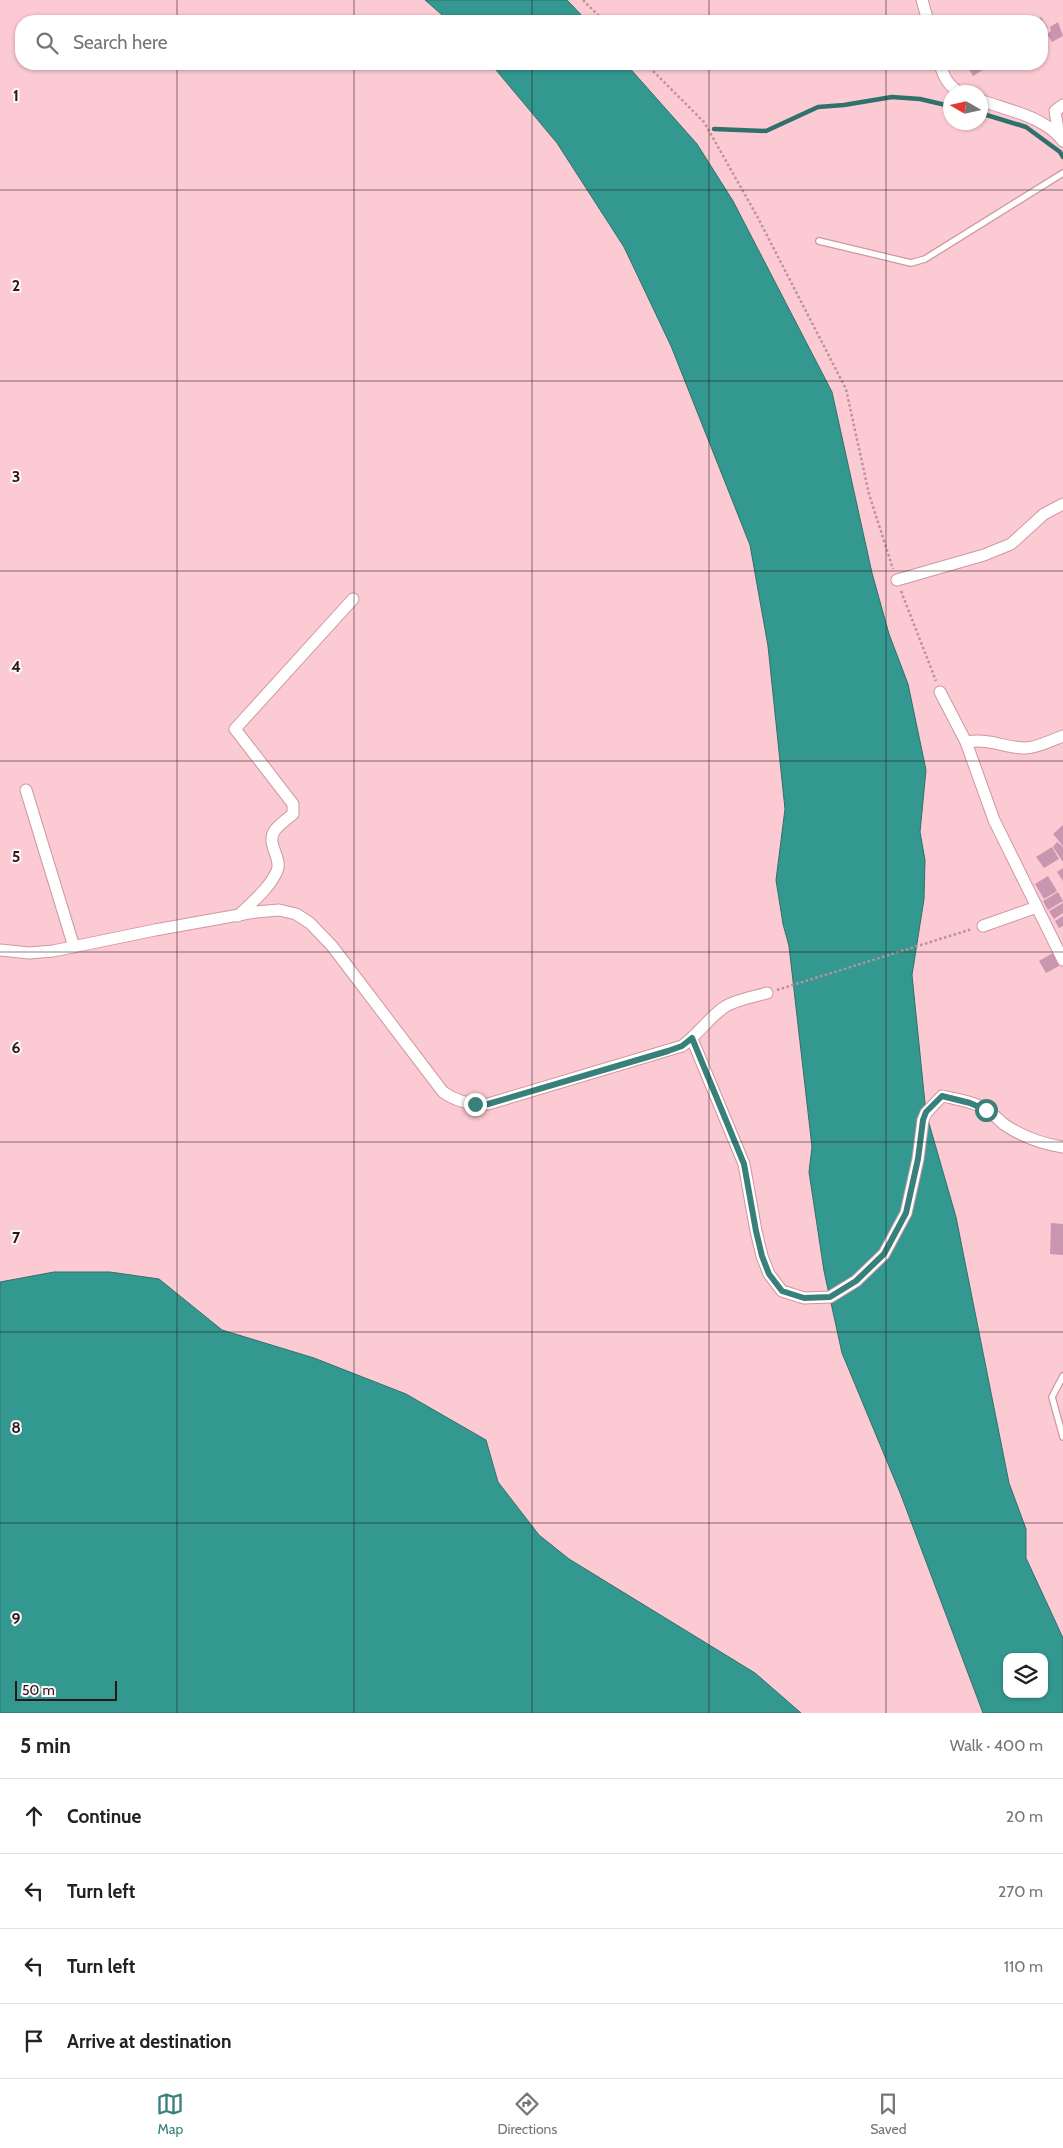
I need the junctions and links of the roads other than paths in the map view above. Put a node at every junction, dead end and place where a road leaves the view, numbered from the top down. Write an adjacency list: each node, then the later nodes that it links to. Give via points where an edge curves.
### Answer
1 (922, 0): 2 (street)
2 (926, 15)
3 (942, 70): 4 (street)
4 (951, 85)
5 (988, 103): 7 (street, via 1039,121)
6 (1063, 105): 7 (street, via 1055,111)
7 (1061, 139)
8 (1063, 173): 9 (lane, via 925,259 911,263)
9 (819, 241)
10 (1063, 504): 11 (street, via 1044,514 1011,544)
11 (897, 580)
12 (353, 599): 18 (street, via 236,729 293,804 292,814 275,830 271,841 278,870)
13 (940, 692): 15 (street)
14 (1063, 736): 15 (street, via 1028,748 980,740)
15 (966, 742): 17 (street, via 994,820)
16 (26, 790): 20 (street)
17 (1037, 907): 19 (street); 22 (street)
18 (238, 916): 20 (street); 24 (street, via 279,910 296,914 310,924 332,946 443,1092 462,1102 488,1104 668,1051)
19 (983, 926)
20 (74, 946): 21 (street, via 29,953)
21 (0, 950)
22 (1063, 960)
23 (767, 993): 24 (street, via 724,1007)
24 (692, 1038): 25 (street, via 744,1164 756,1231 769,1274 782,1291 804,1298 830,1297 856,1281 884,1254 906,1213 923,1120 926,1112 942,1096 986,1110 1028,1138)
25 (1063, 1147)
26 (1063, 1376): 27 (lane, via 1052,1397)
27 (1063, 1436)

